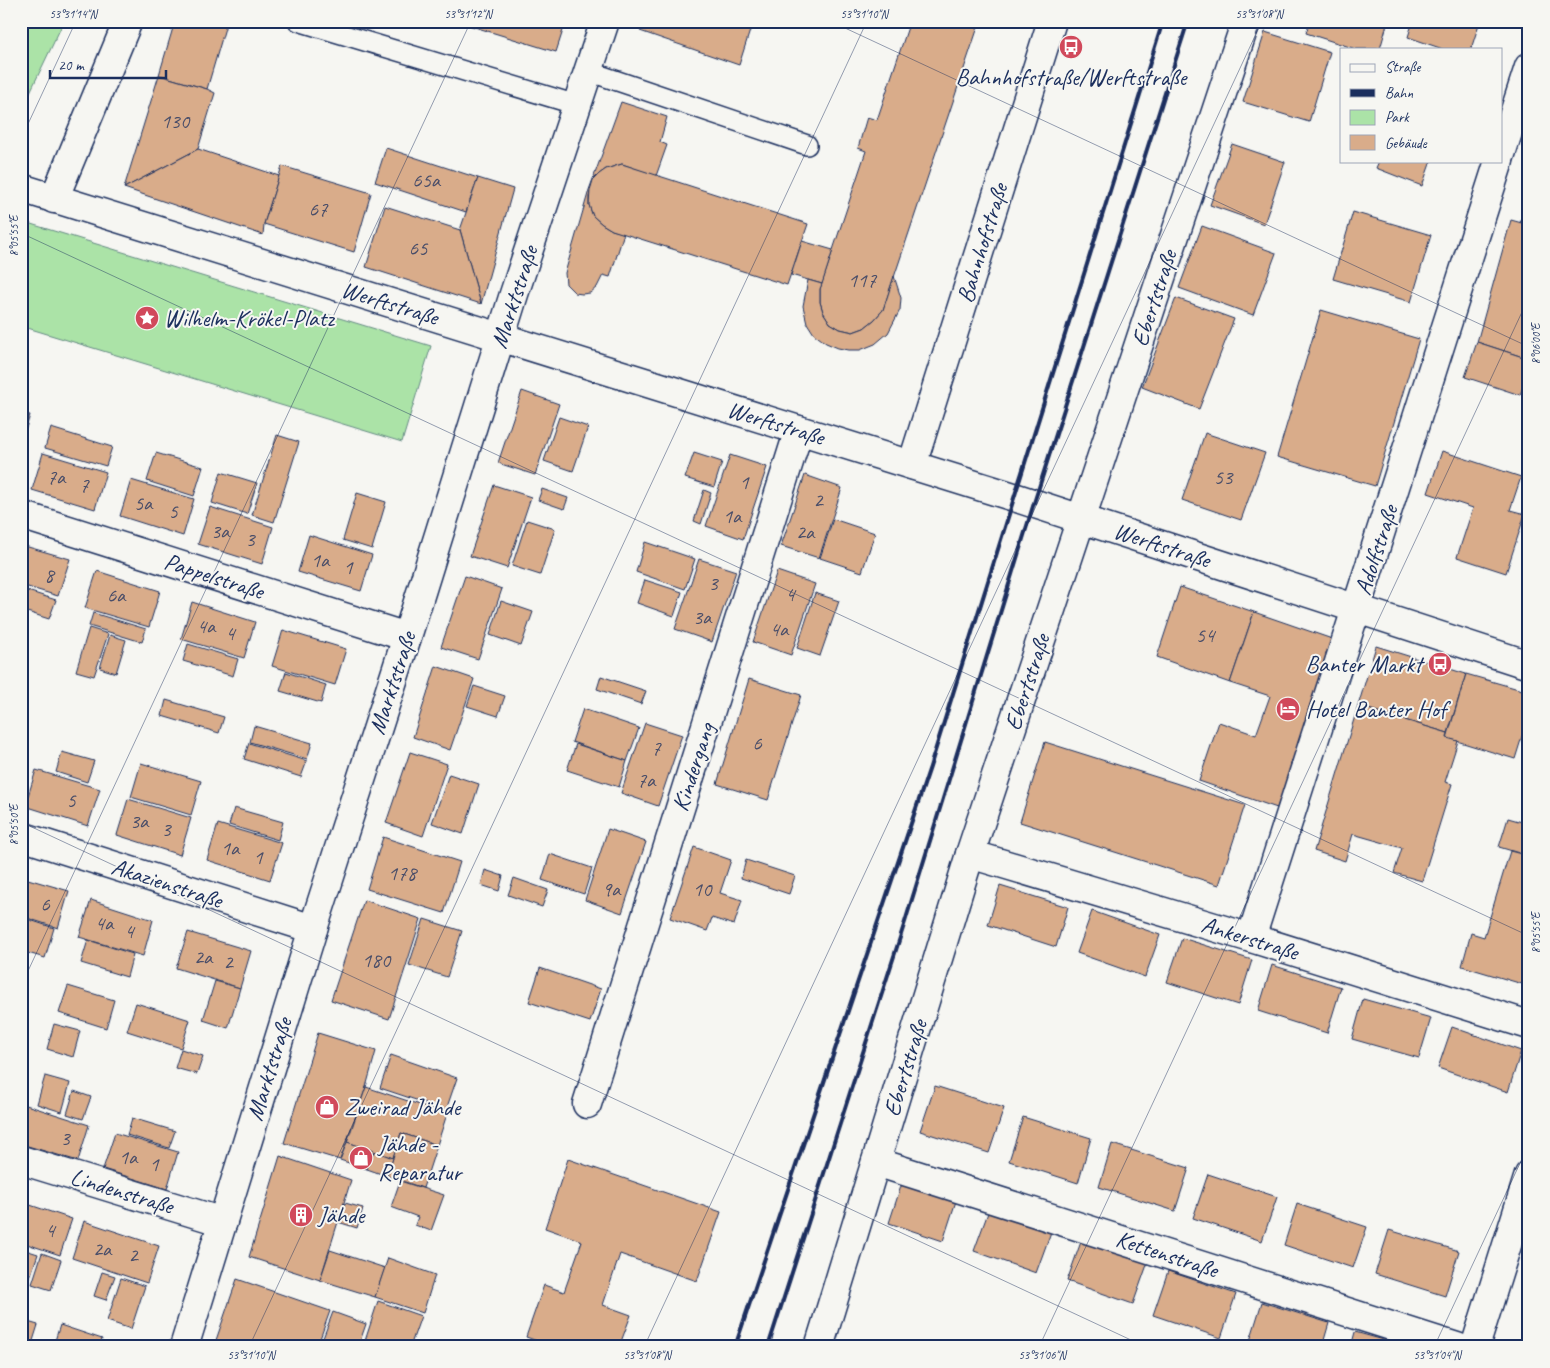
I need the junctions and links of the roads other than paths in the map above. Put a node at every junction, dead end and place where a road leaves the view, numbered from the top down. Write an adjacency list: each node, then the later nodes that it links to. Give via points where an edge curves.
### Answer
1 (128, 21): 13 (street)
2 (298, 21): 8 (lane)
3 (605, 21): 7 (street, Marktstraße)
4 (1052, 21): 16 (street, Bahnhofstraße)
5 (1246, 21): 18 (street, Ebertstraße)
6 (1529, 67): 10 (street)
7 (588, 71): 8 (street, Marktstraße); 9 (lane)
8 (577, 105): 14 (street, Marktstraße)
9 (807, 145)
10 (1502, 151)
11 (1499, 162): 19 (street, Adolfstraße)
12 (21, 188): 13 (street, Werftstraße)
13 (54, 199): 14 (street, Werftstraße)
14 (500, 337): 15 (street, Werftstraße); 20 (street, Marktstraße)
15 (800, 430): 16 (street, Werftstraße); 27 (street, Kindergang)
16 (912, 465): 18 (street, Werftstraße)
17 (21, 515): 20 (street, Pappelstraße)
18 (1081, 518): 19 (street, Werftstraße); 23 (street, Ebertstraße)
19 (1357, 609): 21 (street, Werftstraße); 25 (street, Adolfstraße)
20 (407, 637): 24 (street, Marktstraße)
21 (1529, 666)
22 (21, 836): 24 (street, Akazienstraße)
23 (970, 854): 25 (street, Ankerstraße); 29 (street, Ebertstraße)
24 (313, 929): 31 (street, Marktstraße)
25 (1251, 938): 26 (street, Ankerstraße)
26 (1529, 1026)
27 (587, 1104)
28 (21, 1160): 31 (street, Lindenstraße)
29 (876, 1162): 33 (street, Ebertstraße); 34 (street, Kettenstraße)
30 (1529, 1175): 35 (street)
31 (223, 1222): 32 (street, Marktstraße)
32 (184, 1347)
33 (818, 1347)
34 (1457, 1347)
35 (1475, 1347)

